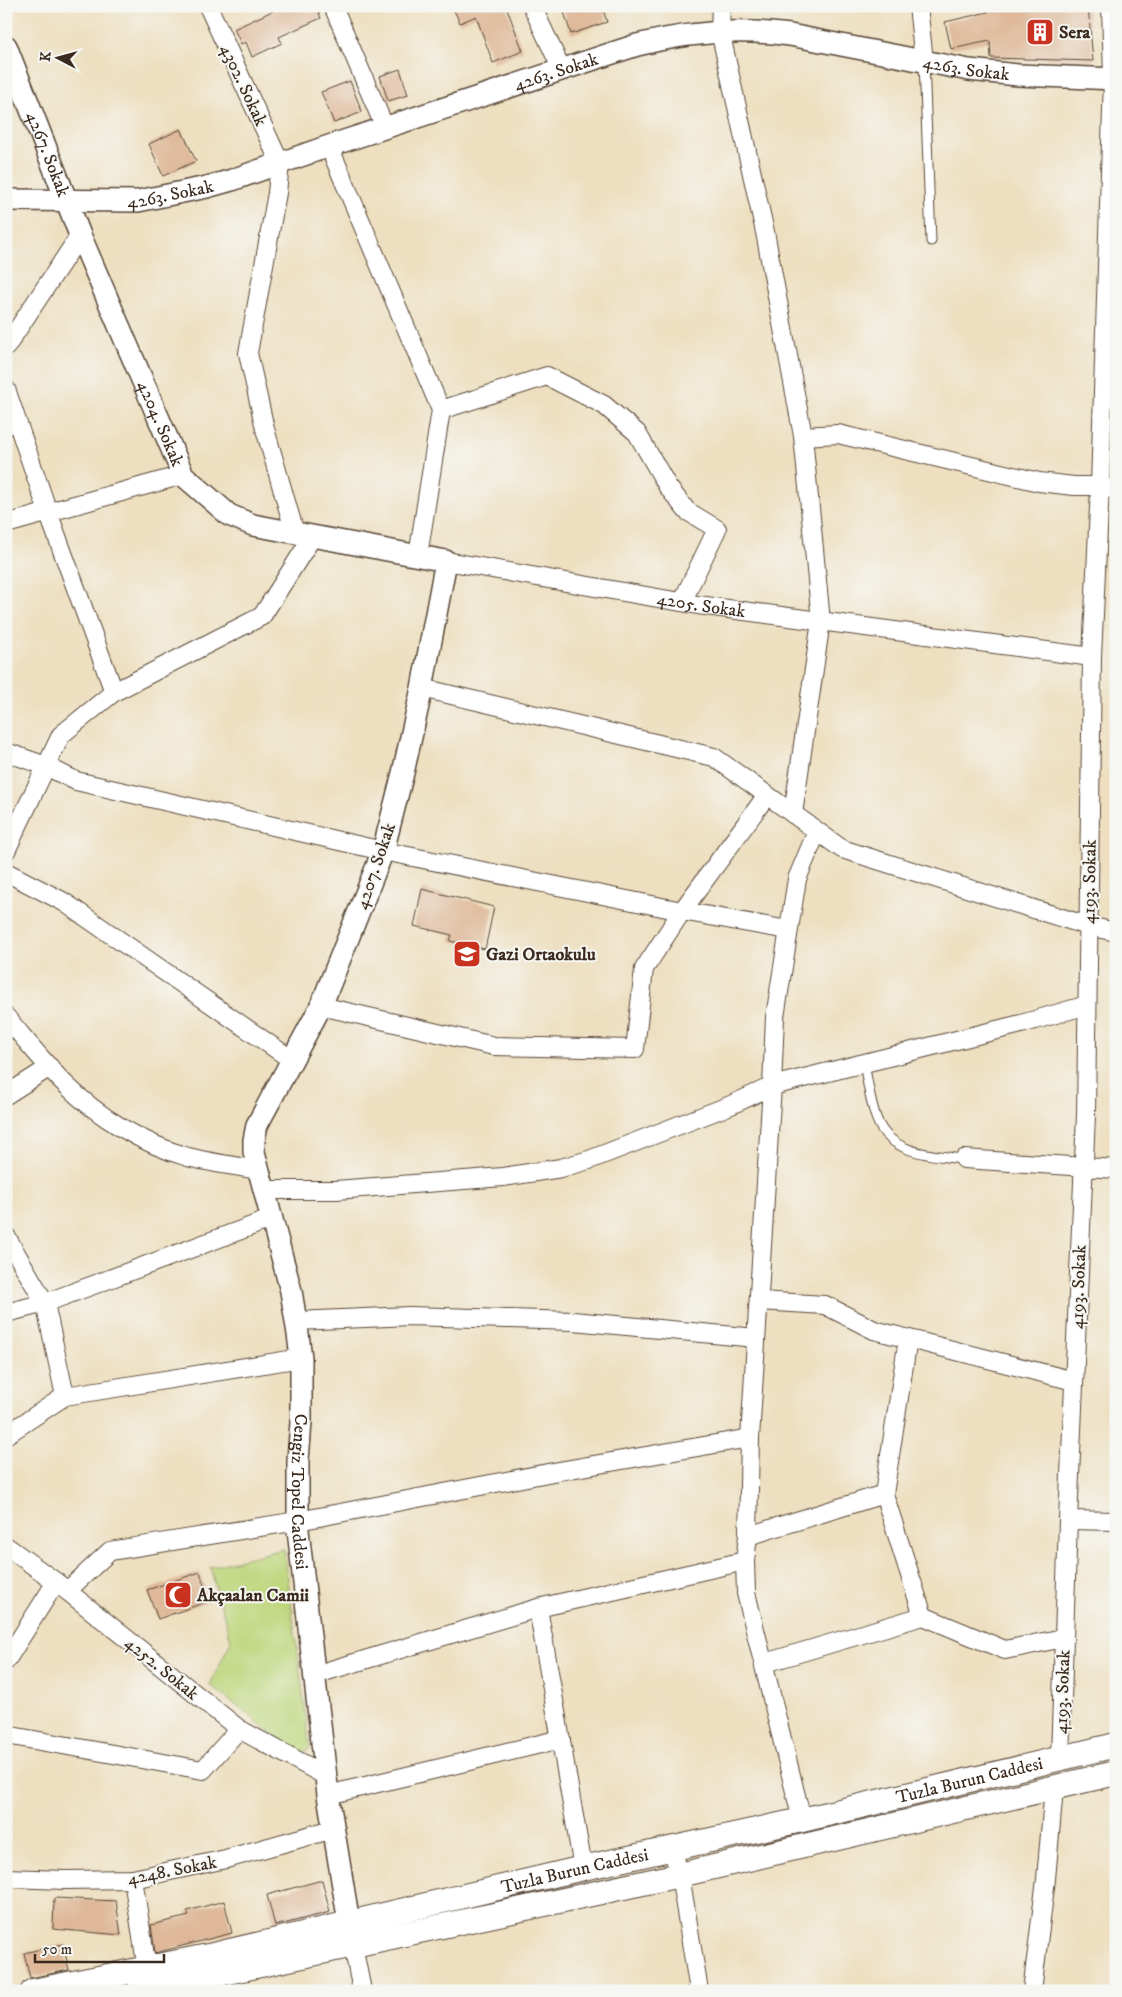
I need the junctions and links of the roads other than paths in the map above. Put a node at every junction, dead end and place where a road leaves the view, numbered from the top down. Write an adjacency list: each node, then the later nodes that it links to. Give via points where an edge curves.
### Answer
1 (208, 6): 14 (street, 4302. Sokak)
2 (332, 6): 12 (street)
3 (532, 6): 10 (street)
4 (721, 6): 7 (street)
5 (918, 6): 9 (street)
6 (1112, 6): 11 (street, 4193. Sokak)
7 (720, 31): 9 (street, 4263. Sokak, via 790,35); 10 (street, 4263. Sokak, via 650,41); 22 (street, via 764,232)
8 (6, 46): 16 (street, 4267. Sokak)
9 (924, 62): 11 (street, 4263. Sokak, via 1018,75); 18 (lane)
10 (562, 70): 12 (street, 4263. Sokak)
11 (1114, 79): 24 (street, 4193. Sokak)
12 (385, 128): 13 (street, 4263. Sokak)
13 (329, 146): 14 (street, 4263. Sokak); 21 (street)
14 (280, 163): 16 (street, 4263. Sokak, via 232,180 153,199); 27 (street, via 248,353 265,428)
15 (6, 200): 16 (street, 4263. Sokak)
16 (68, 201): 17 (street, 4267. Sokak)
17 (80, 235): 19 (street); 23 (street, 4204. Sokak)
18 (931, 241)
19 (6, 347)
20 (6, 389): 25 (street)
21 (441, 410): 28 (street); 30 (street, via 547,376 604,405 637,432 668,487 687,510 717,529)
22 (803, 436): 24 (street, via 838,434 1039,482); 31 (street)
23 (183, 475): 25 (street); 27 (street, 4204. Sokak, via 229,515 253,525)
24 (1108, 488): 32 (street, 4193. Sokak)
25 (48, 512): 26 (street); 34 (street)
26 (6, 524)
27 (304, 534): 28 (street, 4205. Sokak); 34 (street, via 262,616)
28 (418, 556): 29 (street, 4205. Sokak)
29 (446, 562): 30 (street, 4205. Sokak); 33 (street, 4207. Sokak)
30 (682, 602): 31 (street, 4205. Sokak)
31 (821, 621): 32 (street, 4205. Sokak); 38 (street)
32 (1092, 657): 44 (street, 4193. Sokak)
33 (422, 688): 37 (street, via 714,757); 41 (street, 4207. Sokak)
34 (114, 692): 36 (street, via 61,735)
35 (6, 752): 36 (street)
36 (46, 766): 40 (street); 41 (street, via 76,781)
37 (767, 795): 38 (street); 43 (street)
38 (793, 814): 39 (street)
39 (817, 831): 44 (street, via 842,849); 45 (street, via 797,879)
40 (6, 851)
41 (383, 851): 43 (street); 48 (street, 4207. Sokak)
42 (6, 872): 50 (street, via 64,902)
43 (682, 911): 45 (street); 48 (street, via 644,969 635,1049 494,1046)
44 (1088, 926): 46 (street); 47 (street, 4193. Sokak)
45 (788, 930): 53 (street, via 775,1017)
46 (1116, 932)
47 (1087, 1005): 51 (street); 56 (street, 4193. Sokak)
48 (321, 1006): 50 (street, 4207. Sokak)
49 (6, 1017): 52 (street)
50 (292, 1060): 58 (street, 4207. Sokak, via 257,1125)
51 (864, 1064): 53 (street); 55 (lane, via 877,1121 886,1134 911,1151)
52 (50, 1067): 54 (street); 58 (street, via 88,1105 122,1128 156,1145 189,1157)
53 (772, 1086): 58 (street, via 731,1105 561,1168 503,1177 336,1190); 61 (street)
54 (6, 1094)
55 (964, 1159): 56 (street)
56 (1083, 1167): 57 (street); 68 (street, 4193. Sokak)
57 (1116, 1169)
58 (260, 1171): 59 (street, Cengiz Topel Caddesi)
59 (273, 1218): 62 (street); 64 (street, Cengiz Topel Caddesi, via 292,1291)
60 (6, 1236): 62 (street)
61 (759, 1301): 65 (street); 66 (street, via 825,1306 874,1330)
62 (46, 1302): 63 (street); 69 (street)
63 (6, 1313)
64 (296, 1321): 65 (street, via 410,1316 573,1321); 67 (street, Cengiz Topel Caddesi)
65 (756, 1338): 71 (street)
66 (908, 1339): 68 (street); 72 (street)
67 (301, 1358): 69 (street); 74 (street, Cengiz Topel Caddesi)
68 (1074, 1381): 73 (street, 4193. Sokak)
69 (65, 1396): 70 (street)
70 (6, 1435)
71 (750, 1438): 74 (street); 76 (street)
72 (884, 1494): 76 (street); 81 (street)
73 (1068, 1520): 75 (street); 82 (street, 4193. Sokak)
74 (298, 1521): 79 (street, via 110,1551); 85 (street, Cengiz Topel Caddesi)
75 (1116, 1521)
76 (748, 1536): 78 (street)
77 (6, 1546): 79 (street, 4252. Sokak)
78 (745, 1561): 80 (street); 84 (street, via 746,1593)
79 (61, 1586): 83 (street); 86 (street, 4252. Sokak)
80 (538, 1608): 85 (street); 88 (street)
81 (923, 1616): 82 (street, via 1005,1650); 84 (street)
82 (1064, 1638): 90 (street, 4193. Sokak)
83 (6, 1661)
84 (764, 1663): 94 (street)
85 (314, 1675): 92 (street, Cengiz Topel Caddesi)
86 (239, 1729): 87 (street, via 202,1770); 92 (street, 4252. Sokak)
87 (6, 1735)
88 (561, 1739): 92 (street); 97 (street)
89 (1116, 1745): 90 (main road, Tuzla Burun Caddesi)
90 (1060, 1758): 94 (main road, Tuzla Burun Caddesi)
91 (1116, 1773): 93 (main road, Tuzla Burun Caddesi)
92 (327, 1786): 95 (street, Cengiz Topel Caddesi)
93 (1054, 1788): 98 (main road, Tuzla Burun Caddesi); 106 (street)
94 (802, 1820): 96 (main road, Tuzla Burun Caddesi)
95 (333, 1829): 100 (street, 4248. Sokak, via 226,1859); 101 (street, Cengiz Topel Caddesi)
96 (672, 1849): 97 (main road, Tuzla Burun Caddesi); 98 (street)
97 (583, 1868): 101 (main road, Tuzla Burun Caddesi)
98 (680, 1875): 101 (main road, Tuzla Burun Caddesi); 105 (street)
99 (6, 1878): 100 (street, 4248. Sokak)
100 (133, 1879): 102 (street)
101 (351, 1934): 102 (main road, Tuzla Burun Caddesi, via 213,1955); 104 (street)
102 (143, 1980): 103 (main road, Tuzla Burun Caddesi)
103 (43, 1990)
104 (362, 1991)
105 (698, 1991)
106 (1032, 1991)

